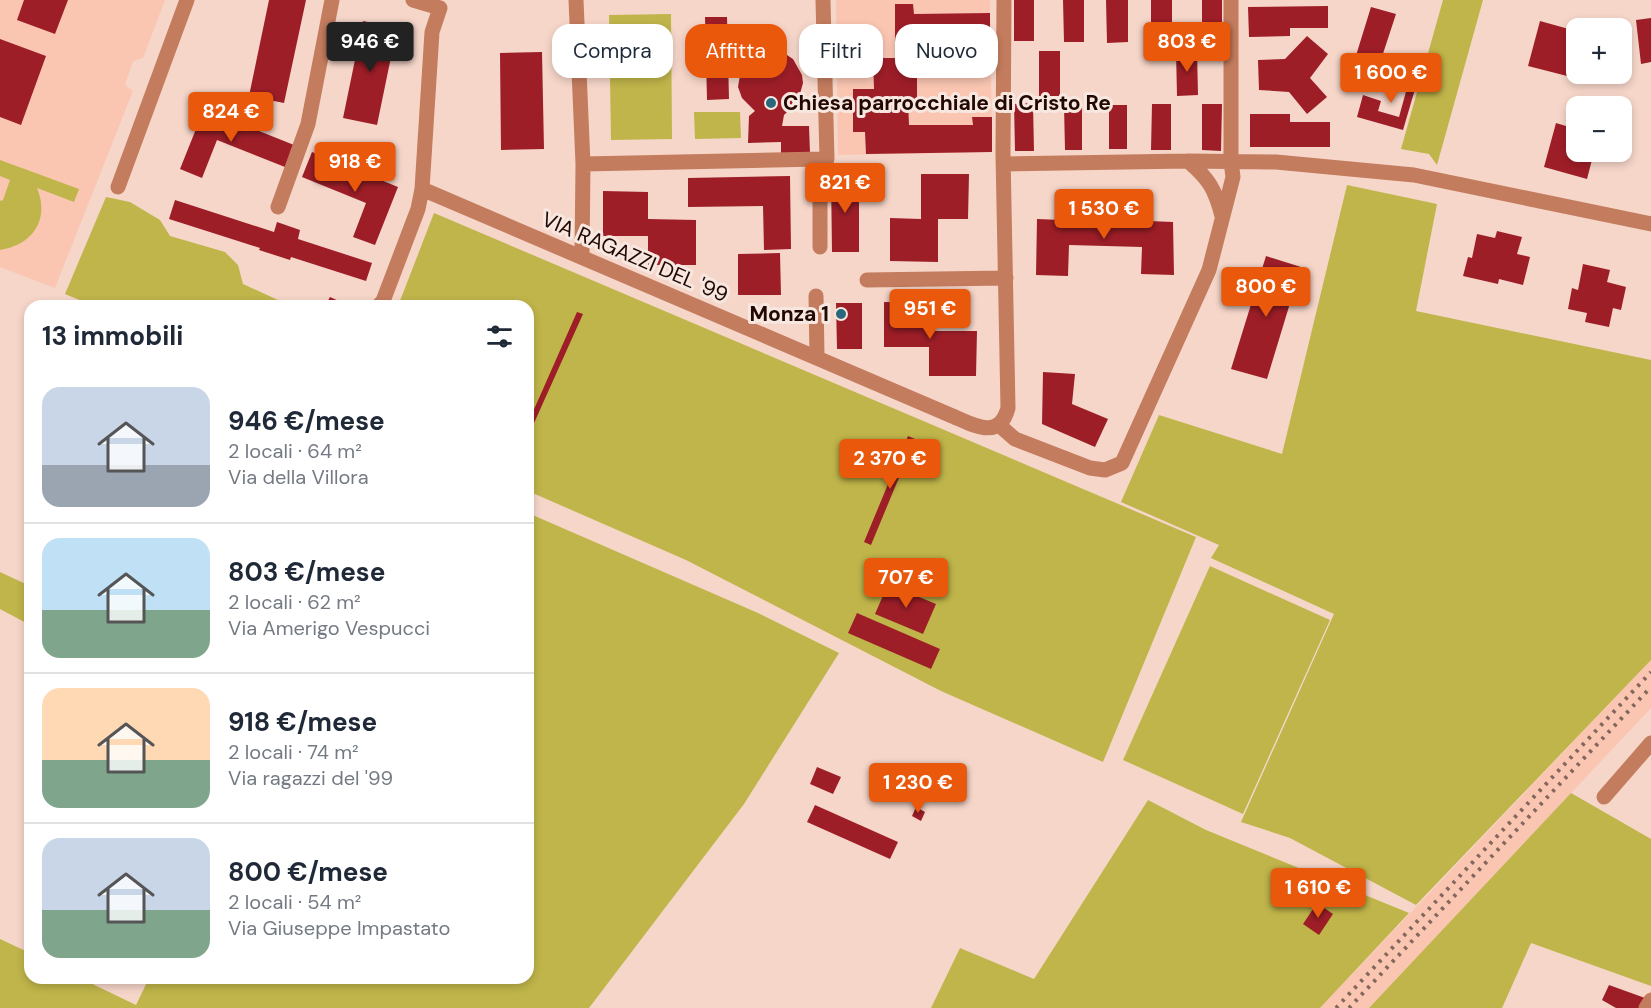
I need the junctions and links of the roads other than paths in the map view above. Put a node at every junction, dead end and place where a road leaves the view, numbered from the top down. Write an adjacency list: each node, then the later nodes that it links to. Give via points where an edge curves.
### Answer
1 (187, 0): 14 (street)
2 (332, 0): 16 (street, via 308,124)
3 (413, 0): 8 (street)
4 (576, 0): 12 (street)
5 (824, 0): 9 (street, via 827,159)
6 (1004, 0): 13 (street)
7 (1231, 0): 11 (street)
8 (445, 4): 15 (street, via 432,32)
9 (820, 159): 12 (street); 19 (street)
10 (1188, 161): 11 (street); 13 (street); 17 (street, via 1212,186)
11 (1231, 161): 17 (street, via 1233,177); 18 (street, via 1414,175)
12 (582, 164): 20 (street)
13 (1004, 164): 21 (street)
14 (118, 187)
15 (422, 189): 20 (street, VIA RAGAZZI DEL '99); 24 (street)
16 (278, 207)
17 (1222, 216): 26 (street, via 1209,270 1122,463 1105,470 1090,468 1015,439)
18 (1651, 224)
19 (820, 247)
20 (582, 257): 25 (street, VIA RAGAZZI DEL '99)
21 (1006, 278): 22 (street); 26 (street, via 1008,408)
22 (867, 280)
23 (816, 296): 25 (street)
24 (383, 300)
25 (817, 357): 26 (street, VIA RAGAZZI DEL '99, via 983,428)
26 (999, 425)
27 (1651, 743): 28 (street)
28 (1604, 797)
29 (1651, 1000): 30 (street)
30 (1646, 1008)

